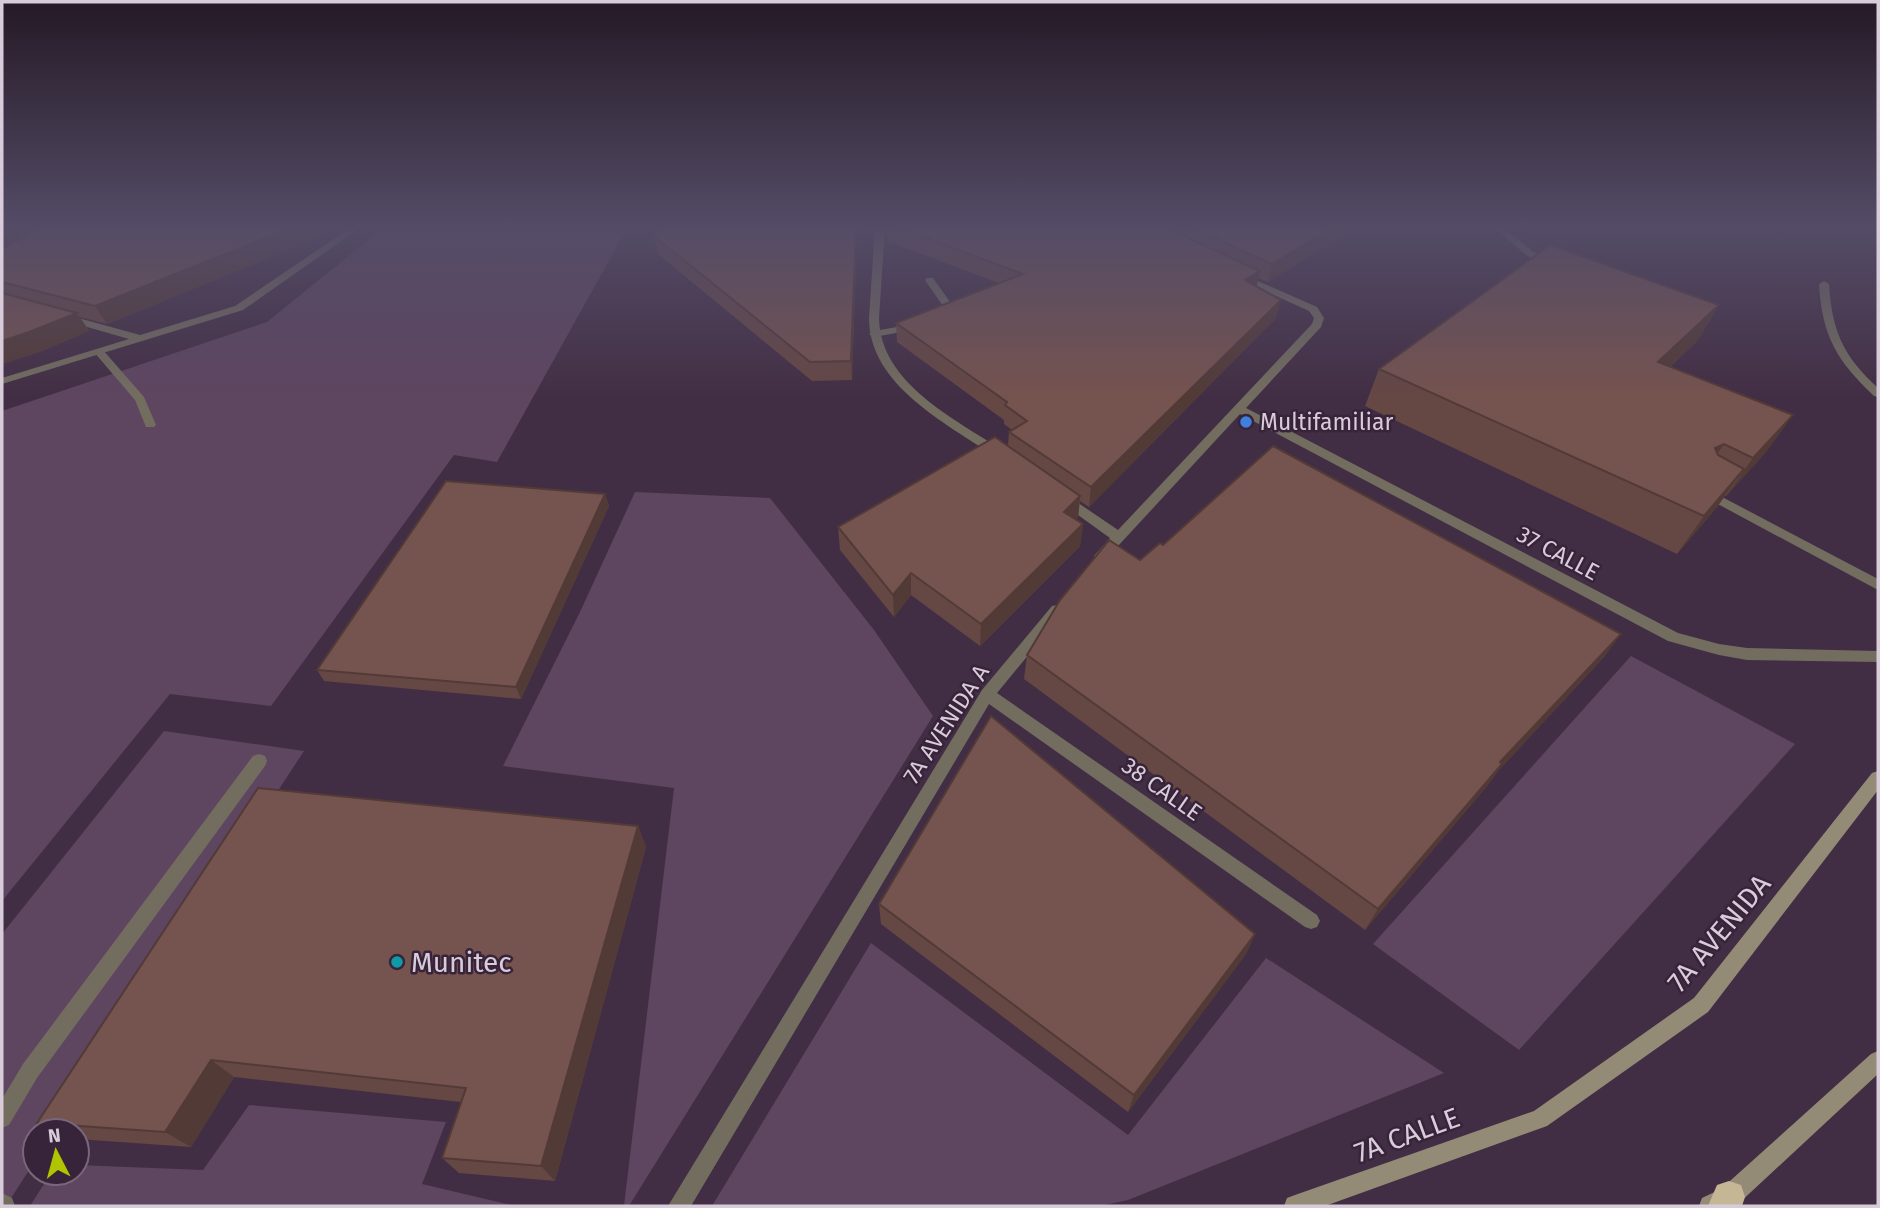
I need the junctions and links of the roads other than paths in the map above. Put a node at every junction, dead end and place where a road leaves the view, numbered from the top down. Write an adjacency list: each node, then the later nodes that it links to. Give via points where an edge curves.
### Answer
1 (274, 284): 10 (street, via 239,308)
2 (877, 284): 9 (street)
3 (933, 284): 7 (street, via 950,310 950,315)
4 (1260, 284): 14 (street, via 1313,309 1319,318)
5 (1824, 284): 13 (street, via 1832,341)
6 (56, 315): 10 (street)
7 (933, 323)
8 (920, 326): 9 (street)
9 (874, 334): 16 (street, via 886,362 905,388)
10 (144, 339): 11 (street)
11 (99, 352): 12 (street); 15 (street, via 140,399)
12 (2, 381)
13 (1878, 394)
14 (1240, 410): 19 (street); 23 (street, 37 CALLE, via 1672,637 1747,654)
15 (150, 425)
16 (1006, 458)
17 (1697, 488): 21 (street)
18 (1050, 489): 19 (street)
19 (1117, 536): 20 (street)
20 (1091, 568)
21 (1878, 585)
22 (1065, 599): 24 (street, 7A AVENIDA A)
23 (1878, 657)
24 (987, 695): 27 (street, 38 CALLE); 32 (street, 7A AVENIDA A)
25 (259, 761): 29 (street, via 30,1072)
26 (1878, 778): 30 (main road, 7A AVENIDA, via 1701,1005)
27 (1311, 921)
28 (1878, 1061): 31 (main road)
29 (2, 1118)
30 (1540, 1119): 33 (main road, 7A CALLE)
31 (1721, 1203)
32 (679, 1206)
33 (1295, 1206)

